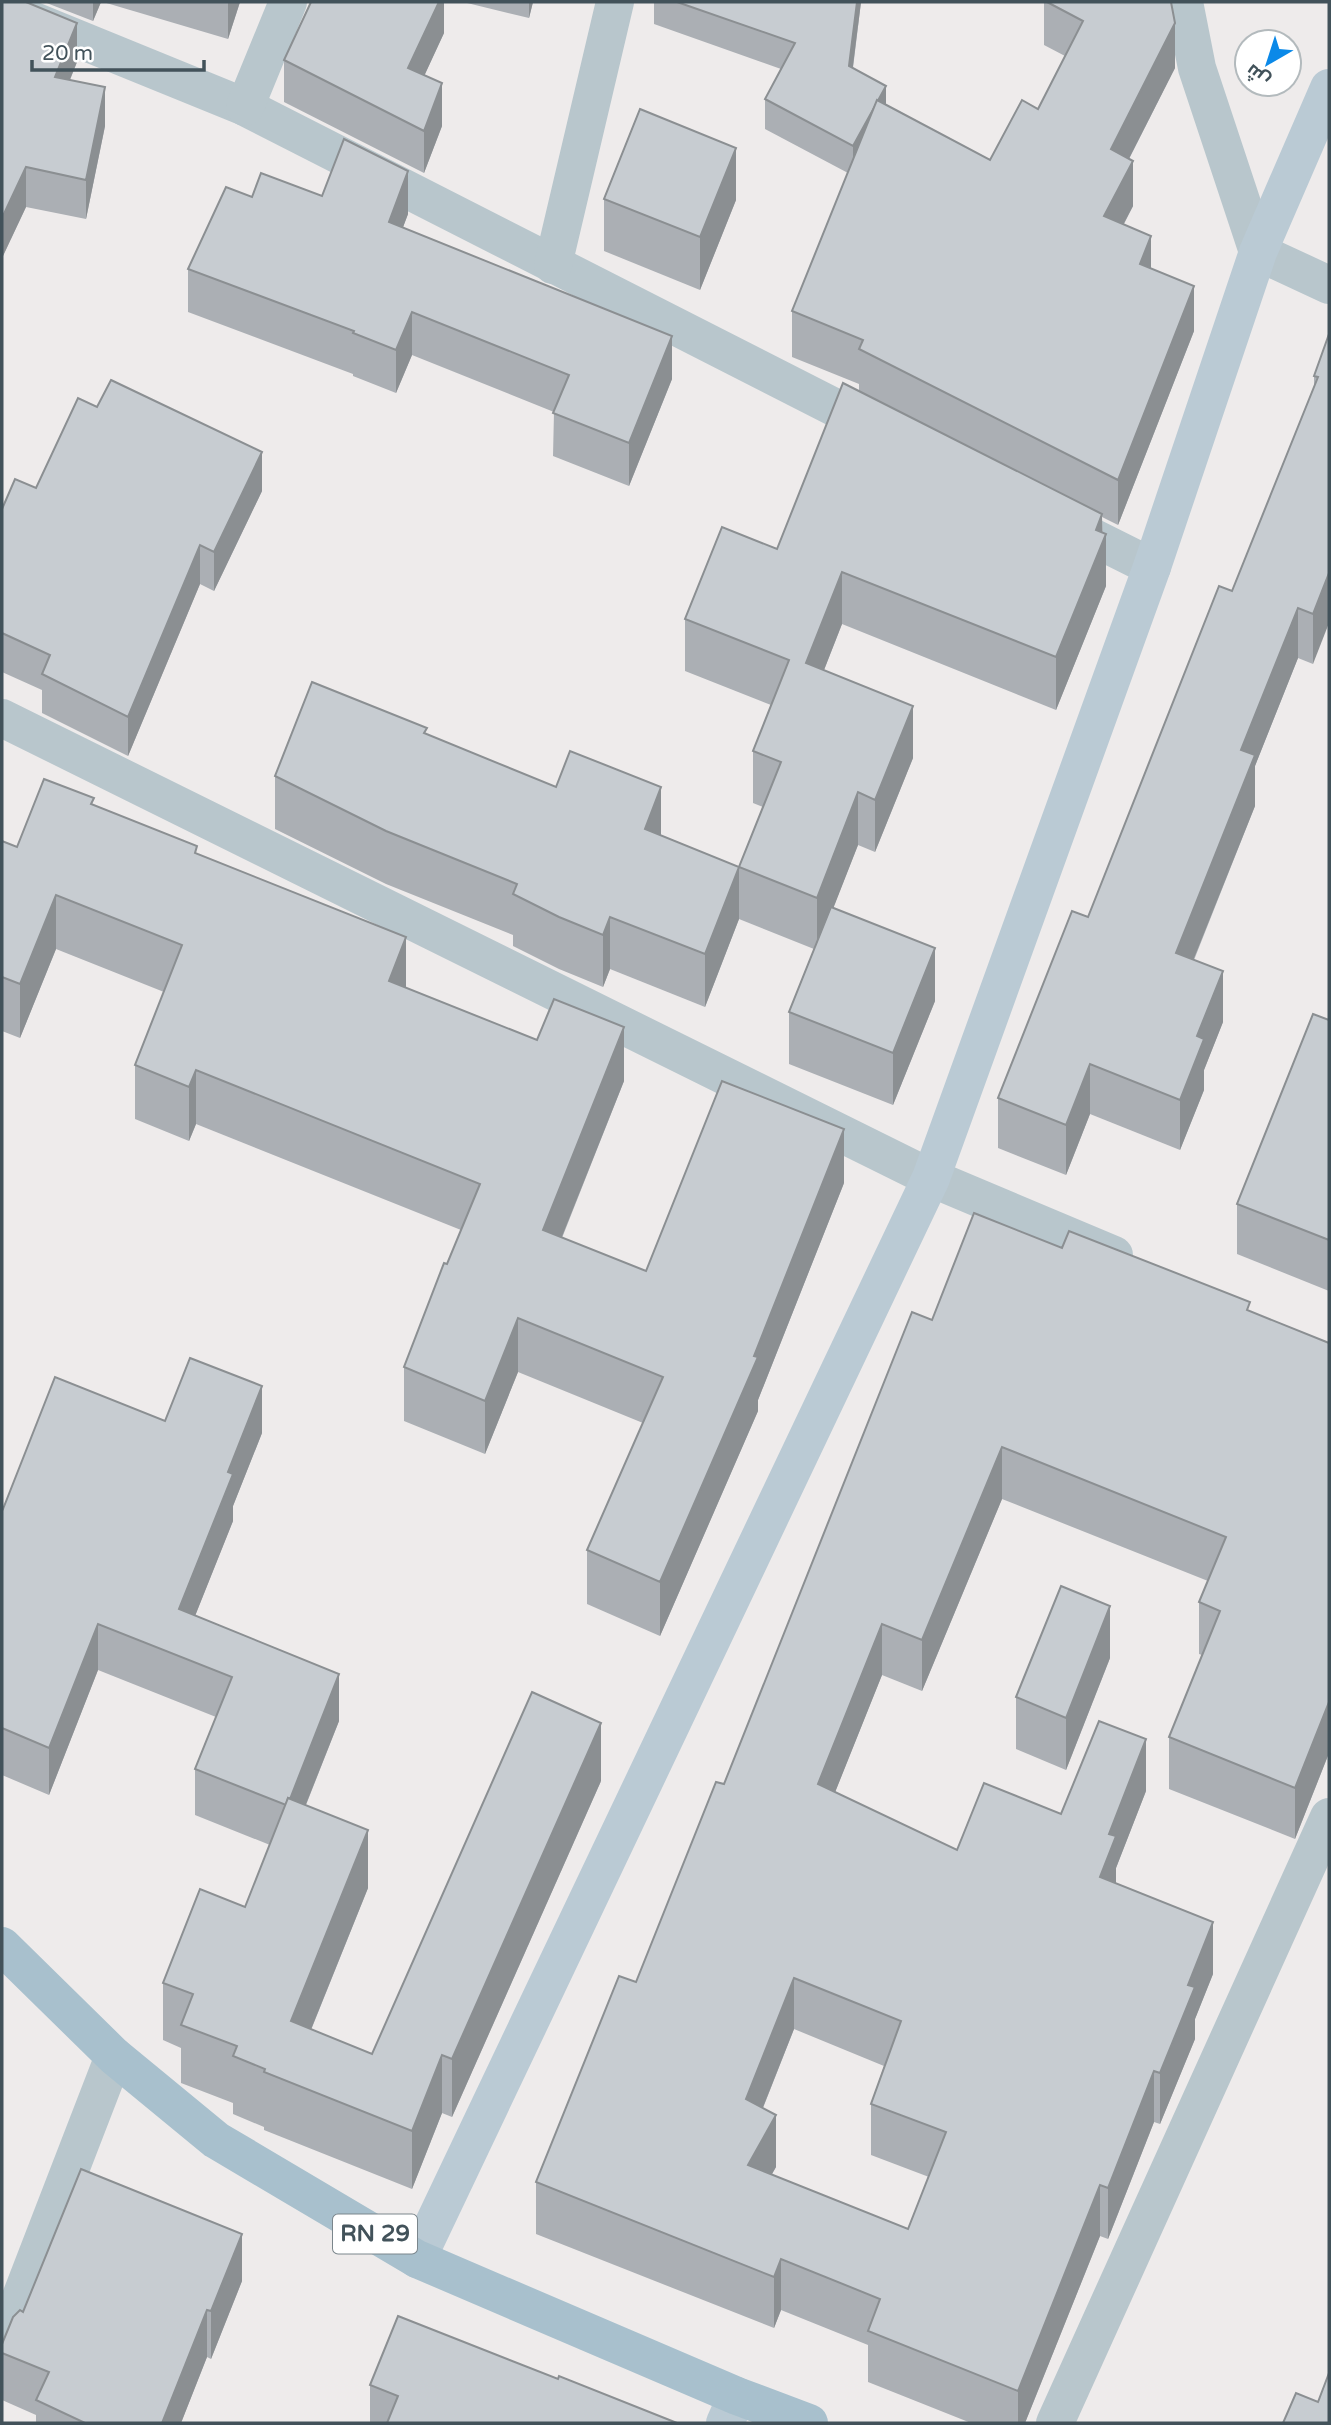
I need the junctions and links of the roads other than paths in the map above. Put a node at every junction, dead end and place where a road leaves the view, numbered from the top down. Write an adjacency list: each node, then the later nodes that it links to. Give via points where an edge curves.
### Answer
1 (288, 2): 6 (street)
2 (615, 2): 8 (street)
3 (1184, 2): 7 (street, via 1197,68)
4 (2, 8): 6 (street)
5 (1329, 88): 7 (main road)
6 (245, 107): 8 (street)
7 (1258, 252): 9 (street); 12 (main road)
8 (553, 265): 10 (street)
9 (1329, 285)
10 (915, 448)
11 (1028, 504): 12 (street)
12 (1152, 567): 14 (main road)
13 (2, 718): 14 (street)
14 (932, 1178): 15 (street); 19 (main road)
15 (1150, 1270)
16 (1329, 1817): 23 (street)
17 (2, 1946): 18 (main road, RN 29 / RN 29)
18 (114, 2056): 19 (main road, RN 29 / RN 29, via 216,2140); 20 (street)
19 (417, 2259): 21 (main road, RN 29 / RN 29)
20 (2, 2346)
21 (731, 2410): 22 (main road, RN 29 / RN 29)
22 (809, 2423)
23 (1055, 2423)

